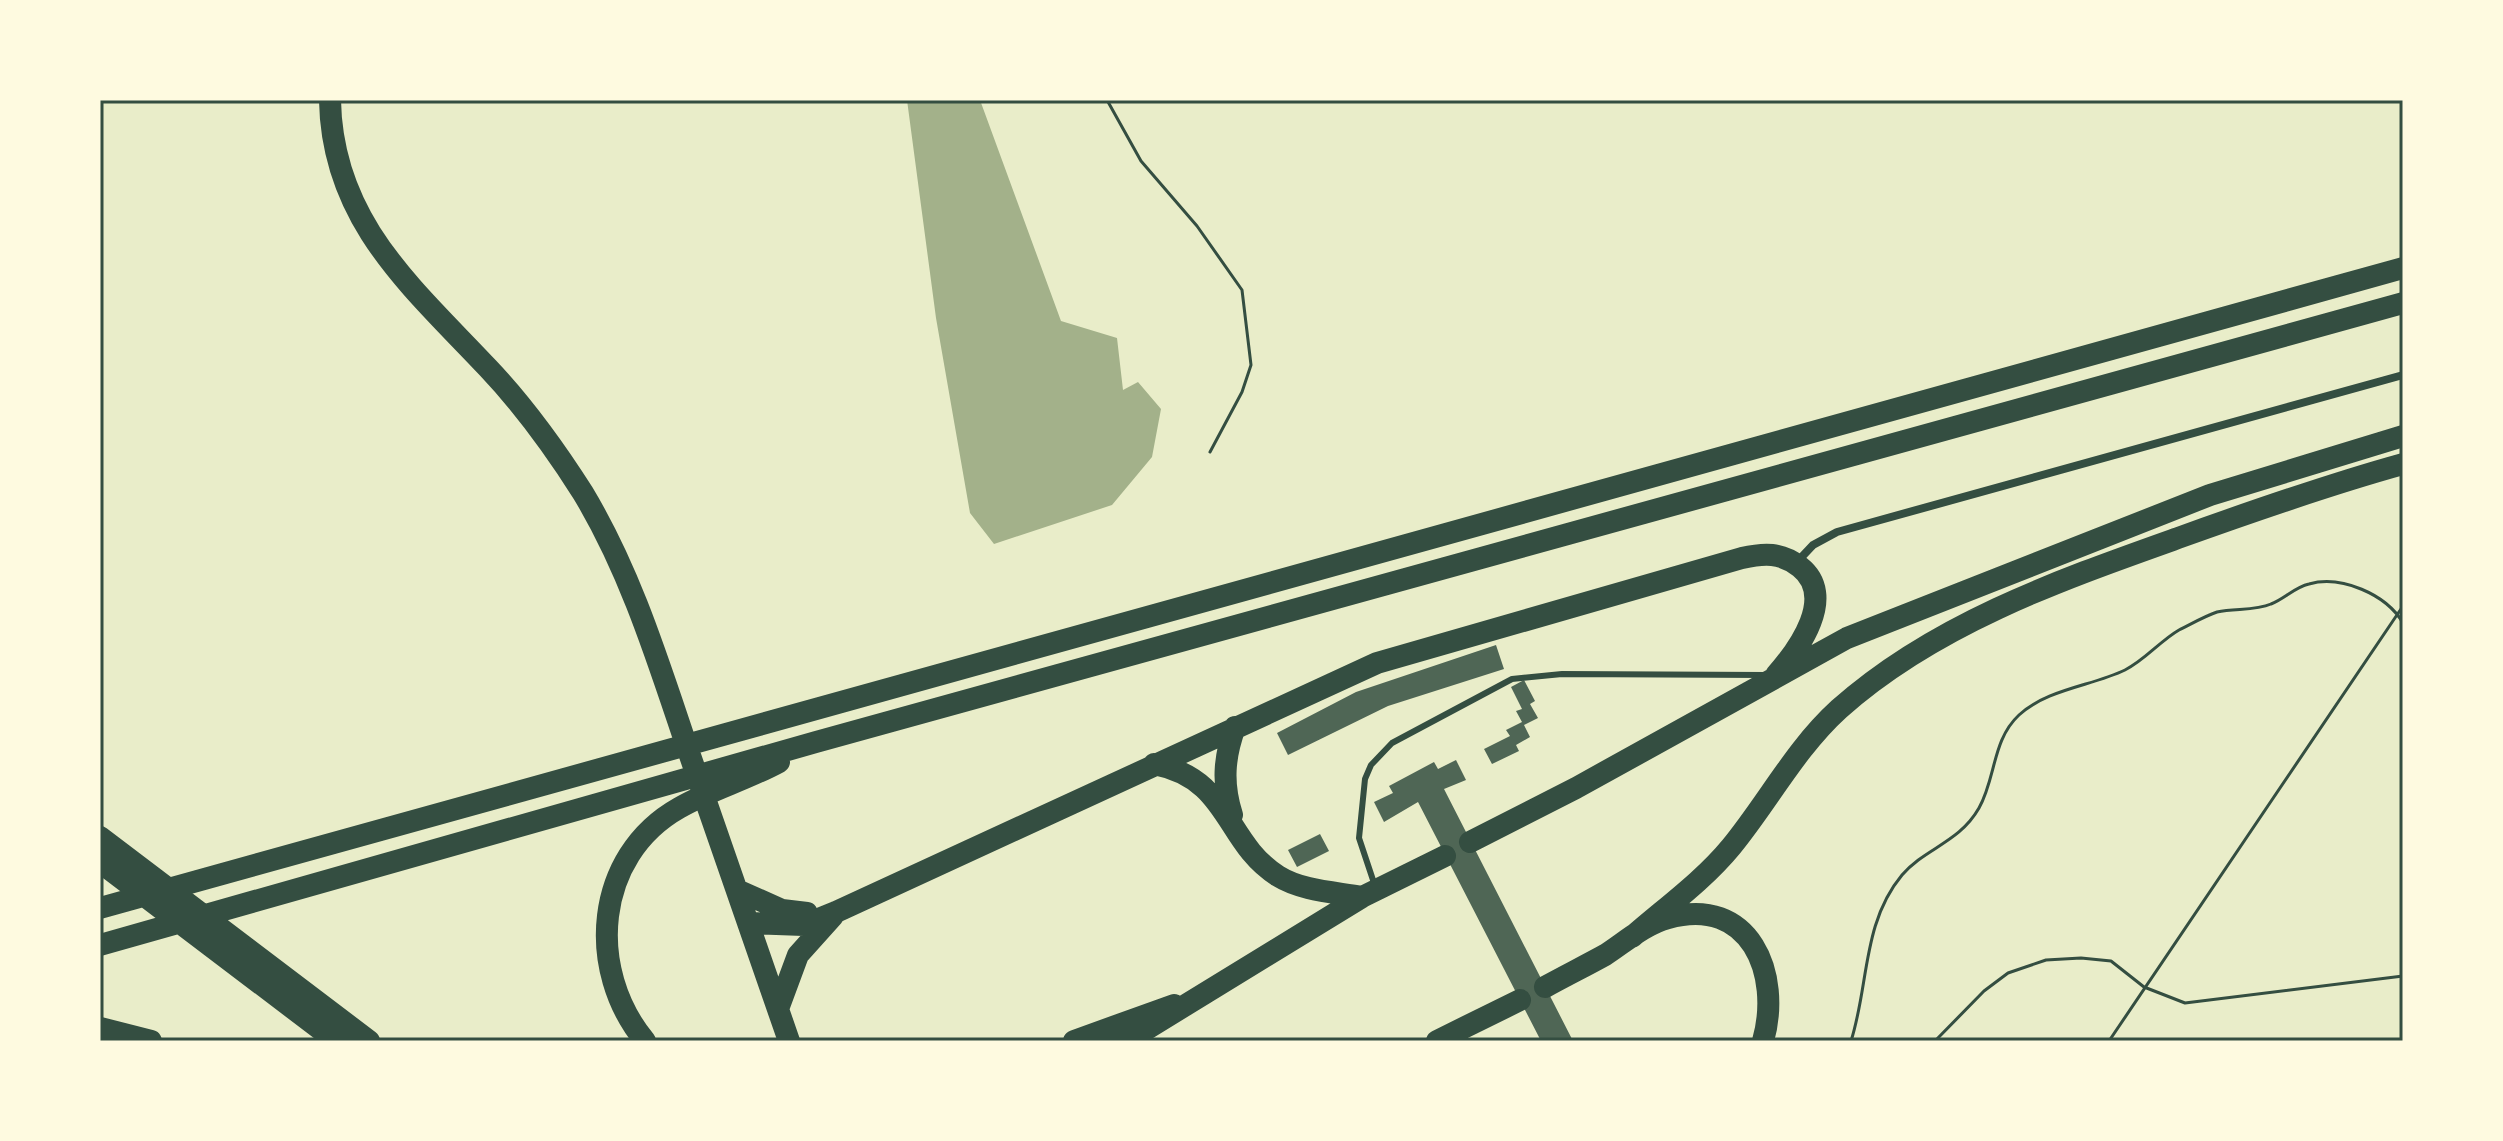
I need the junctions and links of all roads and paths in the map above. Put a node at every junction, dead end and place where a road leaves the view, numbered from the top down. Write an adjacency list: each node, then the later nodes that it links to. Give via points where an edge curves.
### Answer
1 (330, 100): 22 (highway, via 338,160 360,218 387,260 490,370 560,458 604,529 668,688)
2 (1107, 100): 7 (path, via 1141,161 1197,226 1242,290 1251,365)
3 (2403, 268): 24 (highway)
4 (2403, 303): 15 (highway)
5 (2403, 375): 9 (street, via 1837,532 1813,545)
6 (2403, 436): 13 (highway, via 2210,495 1847,638)
7 (1210, 452)
8 (2403, 464): 27 (highway, via 2125,557 1969,623 1915,653 1830,718 1786,768 1731,847)
9 (1796, 564): 13 (highway, via 1814,583 1815,607 1795,654); 14 (highway, via 1779,555 1756,554 1583,602 1377,663)
10 (2403, 606): 11 (path)
11 (2397, 613): 12 (path); 31 (path); 45 (path, via 2354,585 2306,584 2270,605 2216,613 2195,622 2127,669 2037,702 2019,715 2001,739 1981,806 1962,833 1903,873 1873,924)
12 (2403, 623)
13 (1776, 675): 19 (highway); 23 (lane, via 1562,674 1512,679 1485,693 1392,743 1371,765 1359,838)
14 (1235, 727): 16 (highway); 17 (highway, via 1224,772)
15 (816, 742): 28 (highway); 39 (highway, via 742,782 678,808 652,828 622,868 605,921 606,948 620,1003)
16 (1154, 764): 17 (highway, via 1195,778); 25 (highway)
17 (1236, 827): 23 (highway, via 1264,865 1294,884)
18 (101, 838): 38 (highway)
19 (1470, 842)
20 (1445, 856): 23 (highway)
21 (100, 862): 37 (highway)
22 (737, 890): 25 (highway, via 782,910); 26 (highway)
23 (1369, 893): 32 (highway)
24 (100, 908)
25 (836, 912): 26 (highway, via 804,925); 34 (highway, via 798,955)
26 (748, 923): 34 (highway)
27 (1632, 937): 30 (highway); 44 (highway, via 1666,918 1696,915 1731,924 1744,934 1756,945 1767,971 1769,1010)
28 (100, 945)
29 (2403, 976): 31 (path, via 2185,1003)
30 (1545, 987)
31 (2144, 987): 46 (path, via 2111,961 2046,960 2008,973); 47 (path)
32 (1198, 997): 41 (highway); 42 (highway)
33 (1520, 1000): 43 (highway)
34 (778, 1009): 40 (highway)
35 (100, 1028): 36 (highway)
36 (151, 1041)
37 (336, 1041)
38 (369, 1041)
39 (645, 1041)
40 (789, 1041)
41 (1074, 1041)
42 (1127, 1041)
43 (1437, 1041)
44 (1763, 1041)
45 (1851, 1041)
46 (1935, 1041)
47 (2109, 1041)

